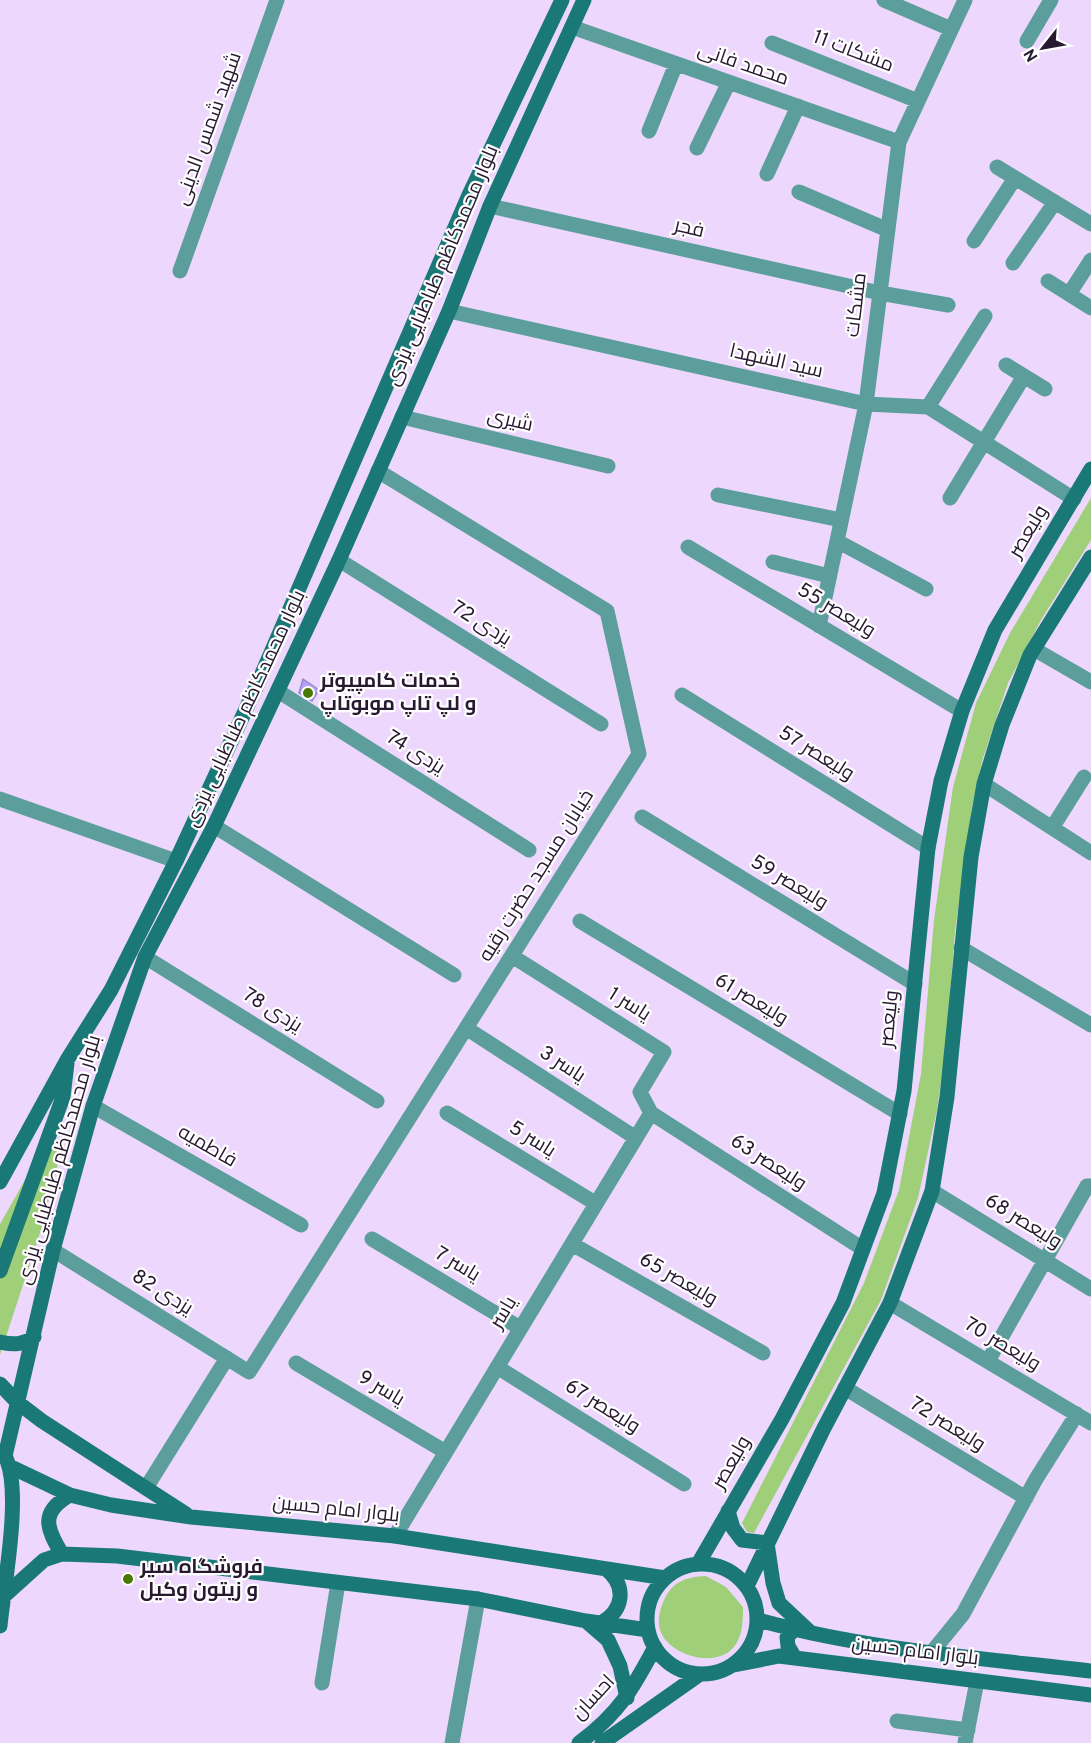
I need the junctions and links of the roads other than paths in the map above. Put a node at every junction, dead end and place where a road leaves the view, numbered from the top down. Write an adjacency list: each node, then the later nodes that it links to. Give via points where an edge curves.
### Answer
1 (277, 0): 33 (street, شهید شمس الدینی)
2 (562, 0): 13 (main road, بلوار محمدکاظم طباطبایی یزدی)
3 (584, 0): 7 (main road, بلوار محمدکاظم طباطبایی یزدی)
4 (884, 0): 8 (street)
5 (965, 0): 8 (street, مشکات)
6 (1051, 0): 9 (street)
7 (572, 27): 11 (street, محمد فانی); 14 (main road, بلوار محمدکاظم طباطبایی یزدی)
8 (951, 29): 15 (street, مشکات)
9 (1027, 41)
10 (772, 43): 15 (street, 11 مشکات)
11 (676, 64): 12 (street, محمد فانی); 19 (street)
12 (729, 82): 16 (street, محمد فانی); 21 (street)
13 (521, 85): 14 (main road, via 528,97); 17 (main road, بلوار محمدکاظم طباطبایی یزدی)
14 (541, 95): 18 (main road, بلوار محمدکاظم طباطبایی یزدی)
15 (918, 100): 20 (street, مشکات)
16 (798, 106): 20 (street, محمد فانی); 23 (street)
17 (508, 112): 18 (main road, via 518,112); 78 (main road, بلوار محمدکاظم طباطبایی یزدی)
18 (529, 121): 27 (main road, بلوار محمدکاظم طباطبایی یزدی)
19 (650, 131)
20 (899, 142): 29 (street, مشکات)
21 (697, 148)
22 (997, 167): 24 (street)
23 (767, 174)
24 (1015, 178): 26 (street); 30 (street)
25 (799, 192): 29 (street)
26 (1055, 202): 28 (street); 32 (street)
27 (490, 206): 35 (street, فجر); 39 (main road, بلوار محمدکاظم طباطبایی یزدی)
28 (1089, 219)
29 (888, 230): 35 (street, مشکات)
30 (974, 241)
31 (1091, 260): 36 (street)
32 (1013, 263)
33 (180, 271)
34 (1048, 281): 36 (street)
35 (880, 293): 37 (street, فجر); 44 (street, مشکات)
36 (1069, 294): 38 (street)
37 (948, 305)
38 (1091, 308)
39 (449, 311): 44 (street, سید الشهدا); 46 (main road, بلوار محمدکاظم طباطبایی یزدی)
40 (985, 316): 45 (street)
41 (1006, 365): 42 (street)
42 (1024, 376): 43 (street); 47 (street)
43 (1045, 389)
44 (866, 404): 45 (street, سید الشهدا); 54 (street, مشکات)
45 (928, 407): 47 (street, سید الشهدا)
46 (402, 417): 48 (street, شیری); 50 (main road, بلوار محمدکاظم طباطبایی یزدی)
47 (984, 441): 52 (street); 53 (street, سید الشهدا)
48 (608, 466)
49 (1091, 469): 53 (main road, ولیعصر)
50 (378, 471): 58 (main road, بلوار محمدکاظم طباطبایی یزدی); 81 (street, خیابان مسجد حضرت رقیه, via 607,611 639,754)
51 (718, 495): 54 (street)
52 (950, 498)
53 (1074, 499): 67 (main road, ولیعصر, via 995,630)
54 (841, 520): 55 (street, مشکات)
55 (837, 540): 60 (street, مشکات); 61 (street)
56 (688, 547): 62 (street, ولیعصر 55)
57 (1091, 557): 63 (main road)
58 (339, 560): 65 (main road, بلوار محمدکاظم طباطبایی یزدی); 68 (street, یزدی 72)
59 (773, 562): 60 (street)
60 (829, 576): 62 (street, مشکات)
61 (927, 589)
62 (819, 626): 67 (street, ولیعصر 55)
63 (1034, 649): 64 (street); 70 (main road, via 1002,725)
64 (1091, 682)
65 (278, 691): 73 (main road, بلوار محمدکاظم طباطبایی یزدی); 76 (street, یزدی 74)
66 (682, 695): 75 (street, ولیعصر 57)
67 (962, 711): 75 (main road, ولیعصر, via 941,781)
68 (601, 724)
69 (1084, 777): 74 (street)
70 (984, 784): 74 (street); 80 (main road, via 970,857)
71 (0, 799): 78 (street)
72 (642, 818): 84 (street, ولیعصر 59)
73 (214, 826): 82 (main road, بلوار محمدکاظم طباطبایی یزدی); 83 (street)
74 (1052, 828): 77 (street)
75 (928, 848): 84 (main road, ولیعصر)
76 (529, 850)
77 (1091, 853)
78 (176, 861): 87 (main road, بلوار محمدکاظم طباطبایی یزدی, via 111,990)
79 (580, 921): 92 (street, ولیعصر 61)
80 (961, 948): 85 (street); 96 (main road, via 947,1097)
81 (512, 956): 86 (street, خیابان مسجد حضرت رقیه); 91 (street, یاسر 1, via 664,1052 640,1092)
82 (145, 957): 88 (street, یزدی 78); 89 (main road, بلوار محمدکاظم طباطبایی یزدی)
83 (454, 975)
84 (915, 984): 92 (main road, ولیعصر)
85 (1091, 1025)
86 (466, 1028): 93 (street, یاسر 3); 115 (street, خیابان مسجد حضرت رقیه)
87 (67, 1060): 94 (main road, بلوار محمدکاظم طباطبایی یزدی); 104 (main road, via 63,1097)
88 (377, 1101)
89 (93, 1106): 98 (street, فاطمیه); 102 (main road, بلوار محمدکاظم طباطبایی یزدی)
90 (447, 1113): 97 (street, یاسر 5)
91 (651, 1113): 93 (street, یاسر); 101 (street, ولیعصر 63)
92 (900, 1114): 101 (main road, ولیعصر, via 884,1193)
93 (636, 1138): 97 (street, یاسر)
94 (0, 1182)
95 (1091, 1186): 103 (street, via 1087,1186)
96 (932, 1191): 103 (street, ولیعصر 68); 106 (main road)
97 (595, 1203): 100 (street, یاسر)
98 (301, 1225)
99 (372, 1239): 107 (street, یاسر 7)
100 (572, 1244): 107 (street, یاسر); 110 (street, ولیعصر 65)
101 (863, 1249): 127 (main road, ولیعصر, via 843,1303 806,1376)
102 (53, 1250): 108 (main road, بلوار محمدکاظم طباطبایی یزدی); 111 (street, یزدی 82)
103 (1043, 1260): 105 (street, ولیعصر 68); 112 (street)
104 (0, 1271)
105 (1091, 1289)
106 (890, 1303): 112 (street, ولیعصر 70); 117 (main road)
107 (520, 1328): 114 (street, یاسر)
108 (34, 1337): 109 (main road, via 14,1345); 118 (main road, بلوار محمدکاظم طباطبایی یزدی)
109 (0, 1342)
110 (763, 1353)
111 (227, 1358): 115 (street, یزدی 82); 124 (street)
112 (988, 1361): 119 (street, ولیعصر 70)
113 (296, 1363): 121 (street, یاسر 9)
114 (497, 1367): 121 (street, یاسر); 123 (street, ولیعصر 67)
115 (249, 1372)
116 (0, 1384): 118 (main road)
117 (846, 1388): 126 (street, ولیعصر 72); 130 (main road)
118 (17, 1402): 122 (main road, بلوار محمدکاظم طباطبایی یزدی); 124 (main road)
119 (1077, 1414): 120 (street, ولیعصر 70); 126 (street)
120 (1091, 1423)
121 (444, 1451): 129 (street, یاسر)
122 (5, 1458): 125 (main road, بلوار امام حسین); 137 (main road, بلوار محمدکاظم طباطبایی یزدی, via 12,1507)
123 (684, 1484)
124 (146, 1488): 128 (main road)
125 (70, 1495): 128 (main road, بلوار امام حسین); 131 (main road, via 57,1503 49,1516 51,1535)
126 (1026, 1498): 146 (street, via 963,1614)
127 (728, 1511): 130 (main road, via 733,1528 742,1539); 132 (main road, ولیعصر)
128 (191, 1517): 129 (main road, بلوار امام حسین)
129 (394, 1536): 133 (main road, بلوار امام حسین)
130 (767, 1543): 136 (main road); 144 (main road, via 779,1603)
131 (62, 1554): 135 (main road, via 117,1556); 137 (main road, via 44,1560)
132 (698, 1564): 134 (main road, via 680,1568); 136 (main road, via 716,1565)
133 (606, 1569): 134 (main road, بلوار امام حسین); 140 (main road, via 615,1576 621,1598 611,1617)
134 (665, 1578): 142 (main road, via 653,1594)
135 (338, 1582): 138 (main road); 152 (street)
136 (747, 1586): 139 (main road)
137 (3, 1597): 141 (main road, بلوار محمدکاظم طباطبایی یزدی)
138 (478, 1599): 140 (main road); 157 (street)
139 (758, 1620): 143 (main road, بلوار امام حسین); 148 (main road, via 755,1637)
140 (594, 1622): 142 (main road); 154 (main road, via 620,1666)
141 (0, 1626)
142 (648, 1630): 145 (main road)
143 (794, 1630): 144 (main road, بلوار امام حسین); 147 (main road, via 788,1637 788,1646)
144 (811, 1633): 146 (main road, بلوار امام حسین)
145 (655, 1647): 150 (main road, via 667,1662); 154 (main road, احسان)
146 (932, 1652): 149 (main road, بلوار امام حسین)
147 (795, 1658): 148 (main road, بلوار امام حسین, via 778,1656); 151 (main road, بلوار امام حسین)
148 (734, 1665): 150 (main road)
149 (1091, 1671)
150 (700, 1674): 159 (main road, احسان)
151 (977, 1680): 153 (main road, بلوار امام حسین); 156 (street)
152 (322, 1683)
153 (1091, 1695)
154 (627, 1698): 158 (main road, احسان, via 604,1724)
155 (897, 1721): 156 (street)
156 (966, 1737)
157 (452, 1743)
158 (579, 1743)
159 (602, 1743)

